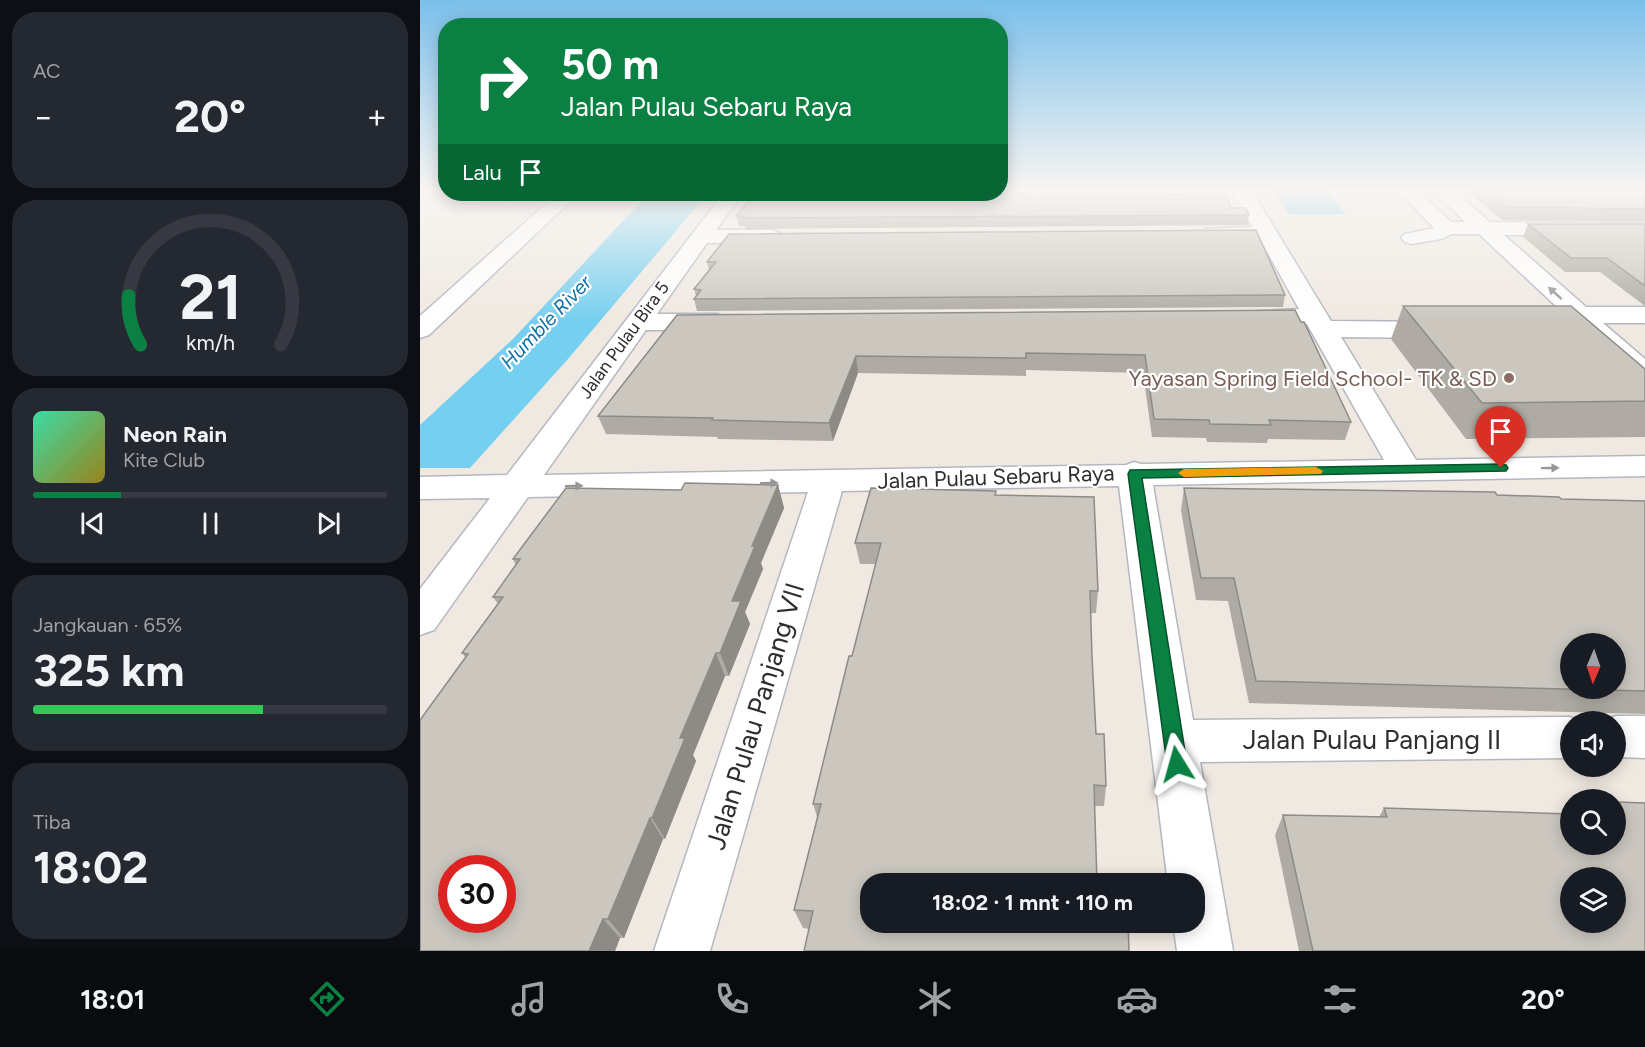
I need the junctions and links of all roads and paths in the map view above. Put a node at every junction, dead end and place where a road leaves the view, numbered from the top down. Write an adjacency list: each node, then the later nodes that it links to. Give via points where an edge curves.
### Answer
1 (526, 232): 16 (street)
2 (703, 232): 8 (street, Jalan Pulau Bira 5)
3 (1442, 232): 9 (street)
4 (1487, 232): 15 (street, one-way to 4)
5 (1195, 233): 6 (street)
6 (1265, 233): 14 (street)
7 (794, 236): 8 (street)
8 (700, 237): 13 (street, Jalan Pulau Bira 5)
9 (1412, 238)
10 (1645, 315): 15 (street)
11 (1230, 317): 14 (street)
12 (744, 321): 13 (street)
13 (637, 322): 23 (street, Jalan Pulau Bira 5)
14 (1317, 323): 17 (street); 20 (street)
15 (1580, 324): 18 (street)
16 (420, 330)
17 (1460, 330)
18 (1645, 374)
19 (1645, 466): 20 (street, Jalan Pulau Sebaru Raya, one-way to 19)
20 (1406, 470): 21 (street, Jalan Pulau Sebaru Raya)
21 (1134, 474): 22 (street, Jalan Pulau Sebaru Raya); 29 (street)
22 (828, 482): 23 (street, Jalan Pulau Sebaru Raya, one-way to 22); 30 (street, Jalan Pulau Panjang VII)
23 (501, 487): 24 (street, Jalan Pulau Sebaru Raya); 25 (street, Jalan Pulau Bira 5)
24 (420, 488)
25 (420, 620)
26 (1626, 737): 27 (street)
27 (1645, 737)
28 (1560, 738): 29 (street, Jalan Pulau Panjang II)
29 (1174, 741): 31 (street)
30 (682, 951)
31 (1205, 951)

